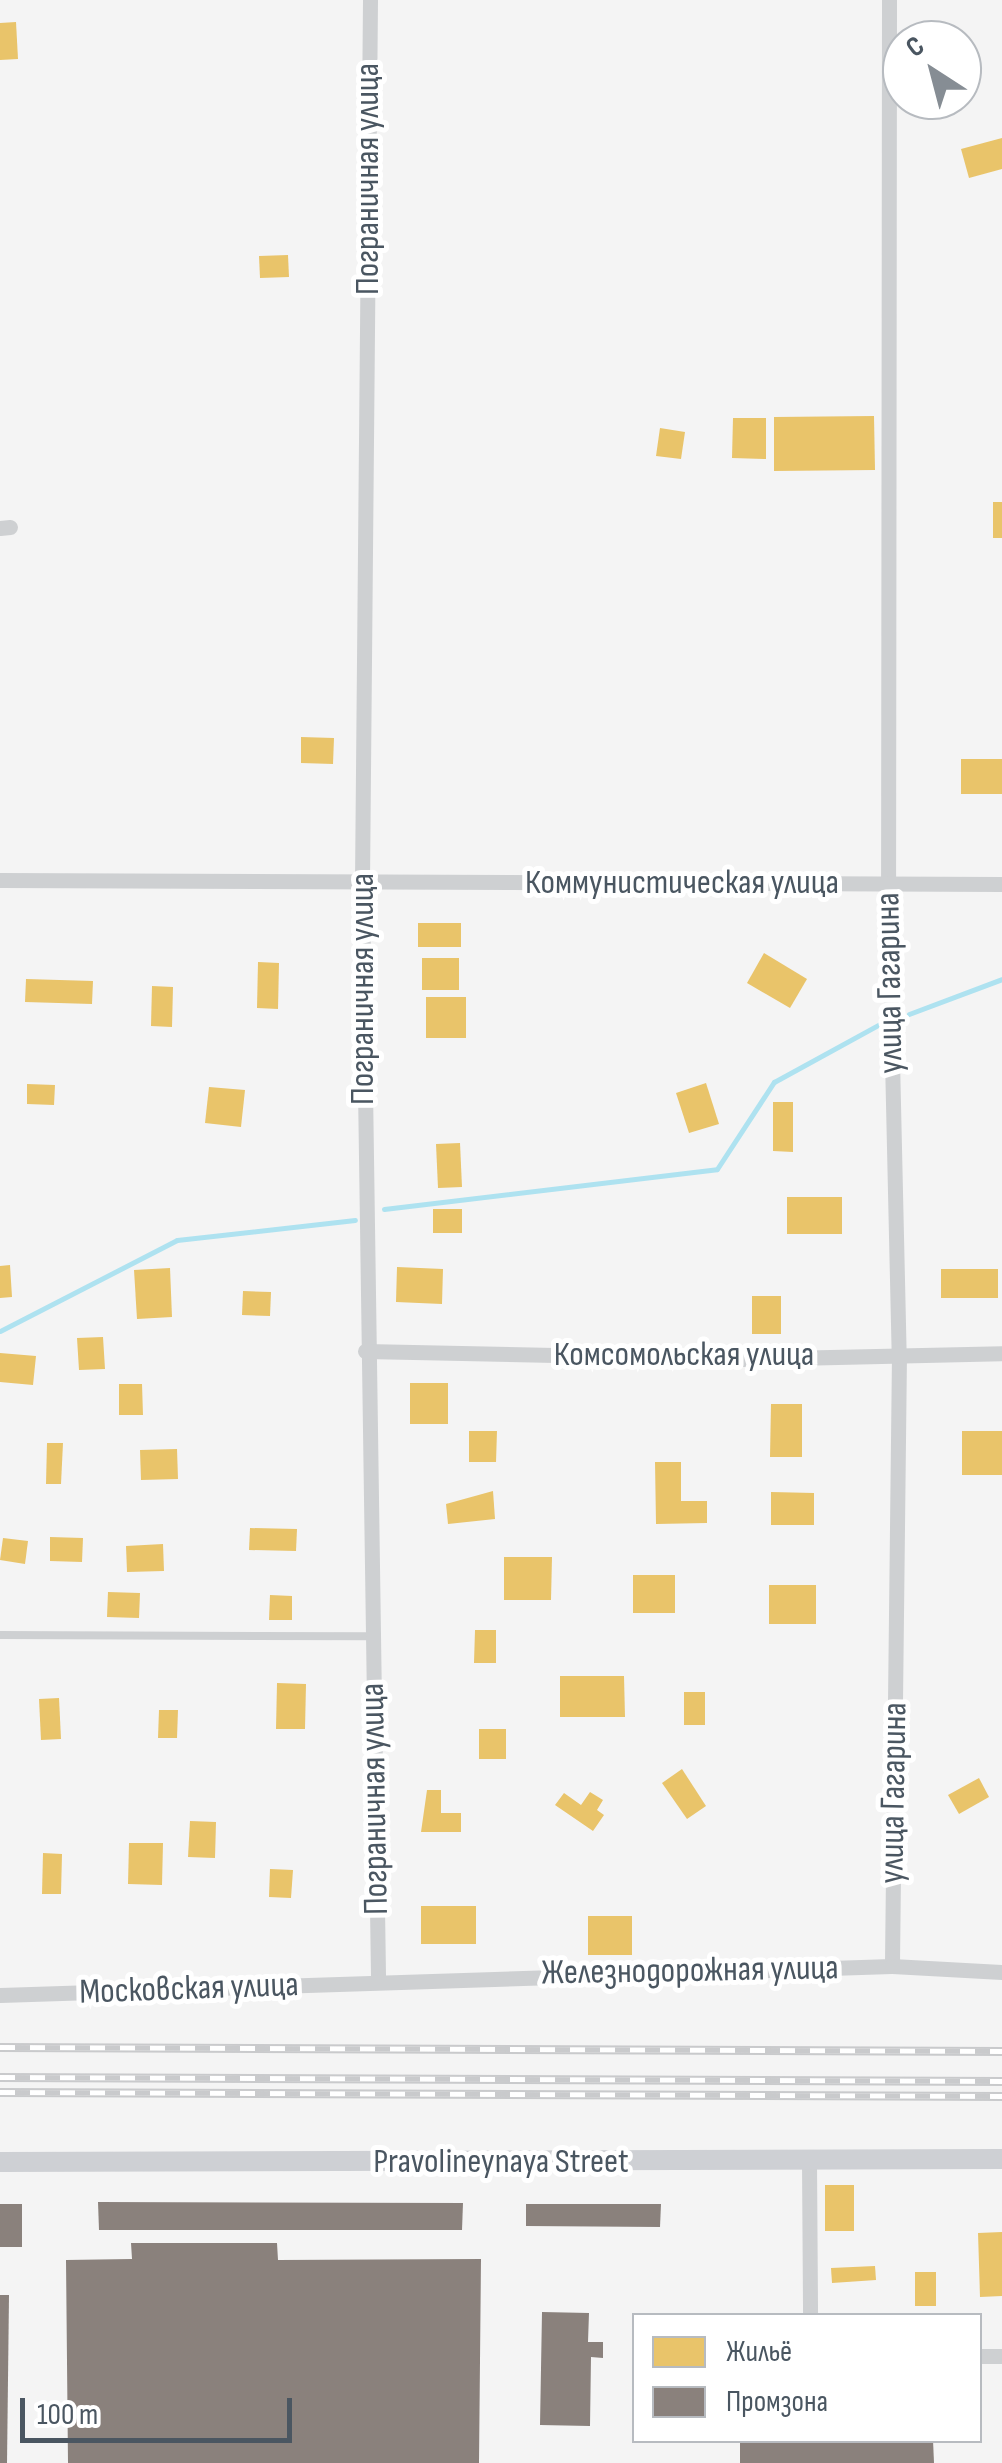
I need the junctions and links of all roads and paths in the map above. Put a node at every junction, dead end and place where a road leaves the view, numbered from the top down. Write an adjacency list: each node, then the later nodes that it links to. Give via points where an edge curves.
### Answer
1 (370, 0): 5 (street, Пограничная улица)
2 (889, 0): 4 (street, улица Гагарина)
3 (0, 880): 5 (street, Коммунистическая улица)
4 (888, 883): 5 (street, Коммунистическая улица); 6 (street, Коммунистическая улица); 9 (street, улица Гагарина)
5 (362, 884): 7 (street, Пограничная улица)
6 (1002, 884)
7 (365, 1350): 9 (street, Комсомольская улица, via 744,1359); 11 (street, Пограничная улица)
8 (1002, 1352): 9 (street, Комсомольская улица)
9 (899, 1354): 12 (street, улица Гагарина)
10 (0, 1635): 11 (lane)
11 (372, 1636): 14 (street, Пограничная улица)
12 (892, 1966): 13 (street, Железнодорожная улица); 14 (street, Железнодорожная улица)
13 (1002, 1972)
14 (378, 1979): 15 (street, Московская улица)
15 (0, 1995)
16 (1002, 2160): 18 (main road, Pravolineynaya Street)
17 (0, 2162): 18 (main road, Pravolineynaya Street)
18 (808, 2162): 19 (street)
19 (810, 2313)

